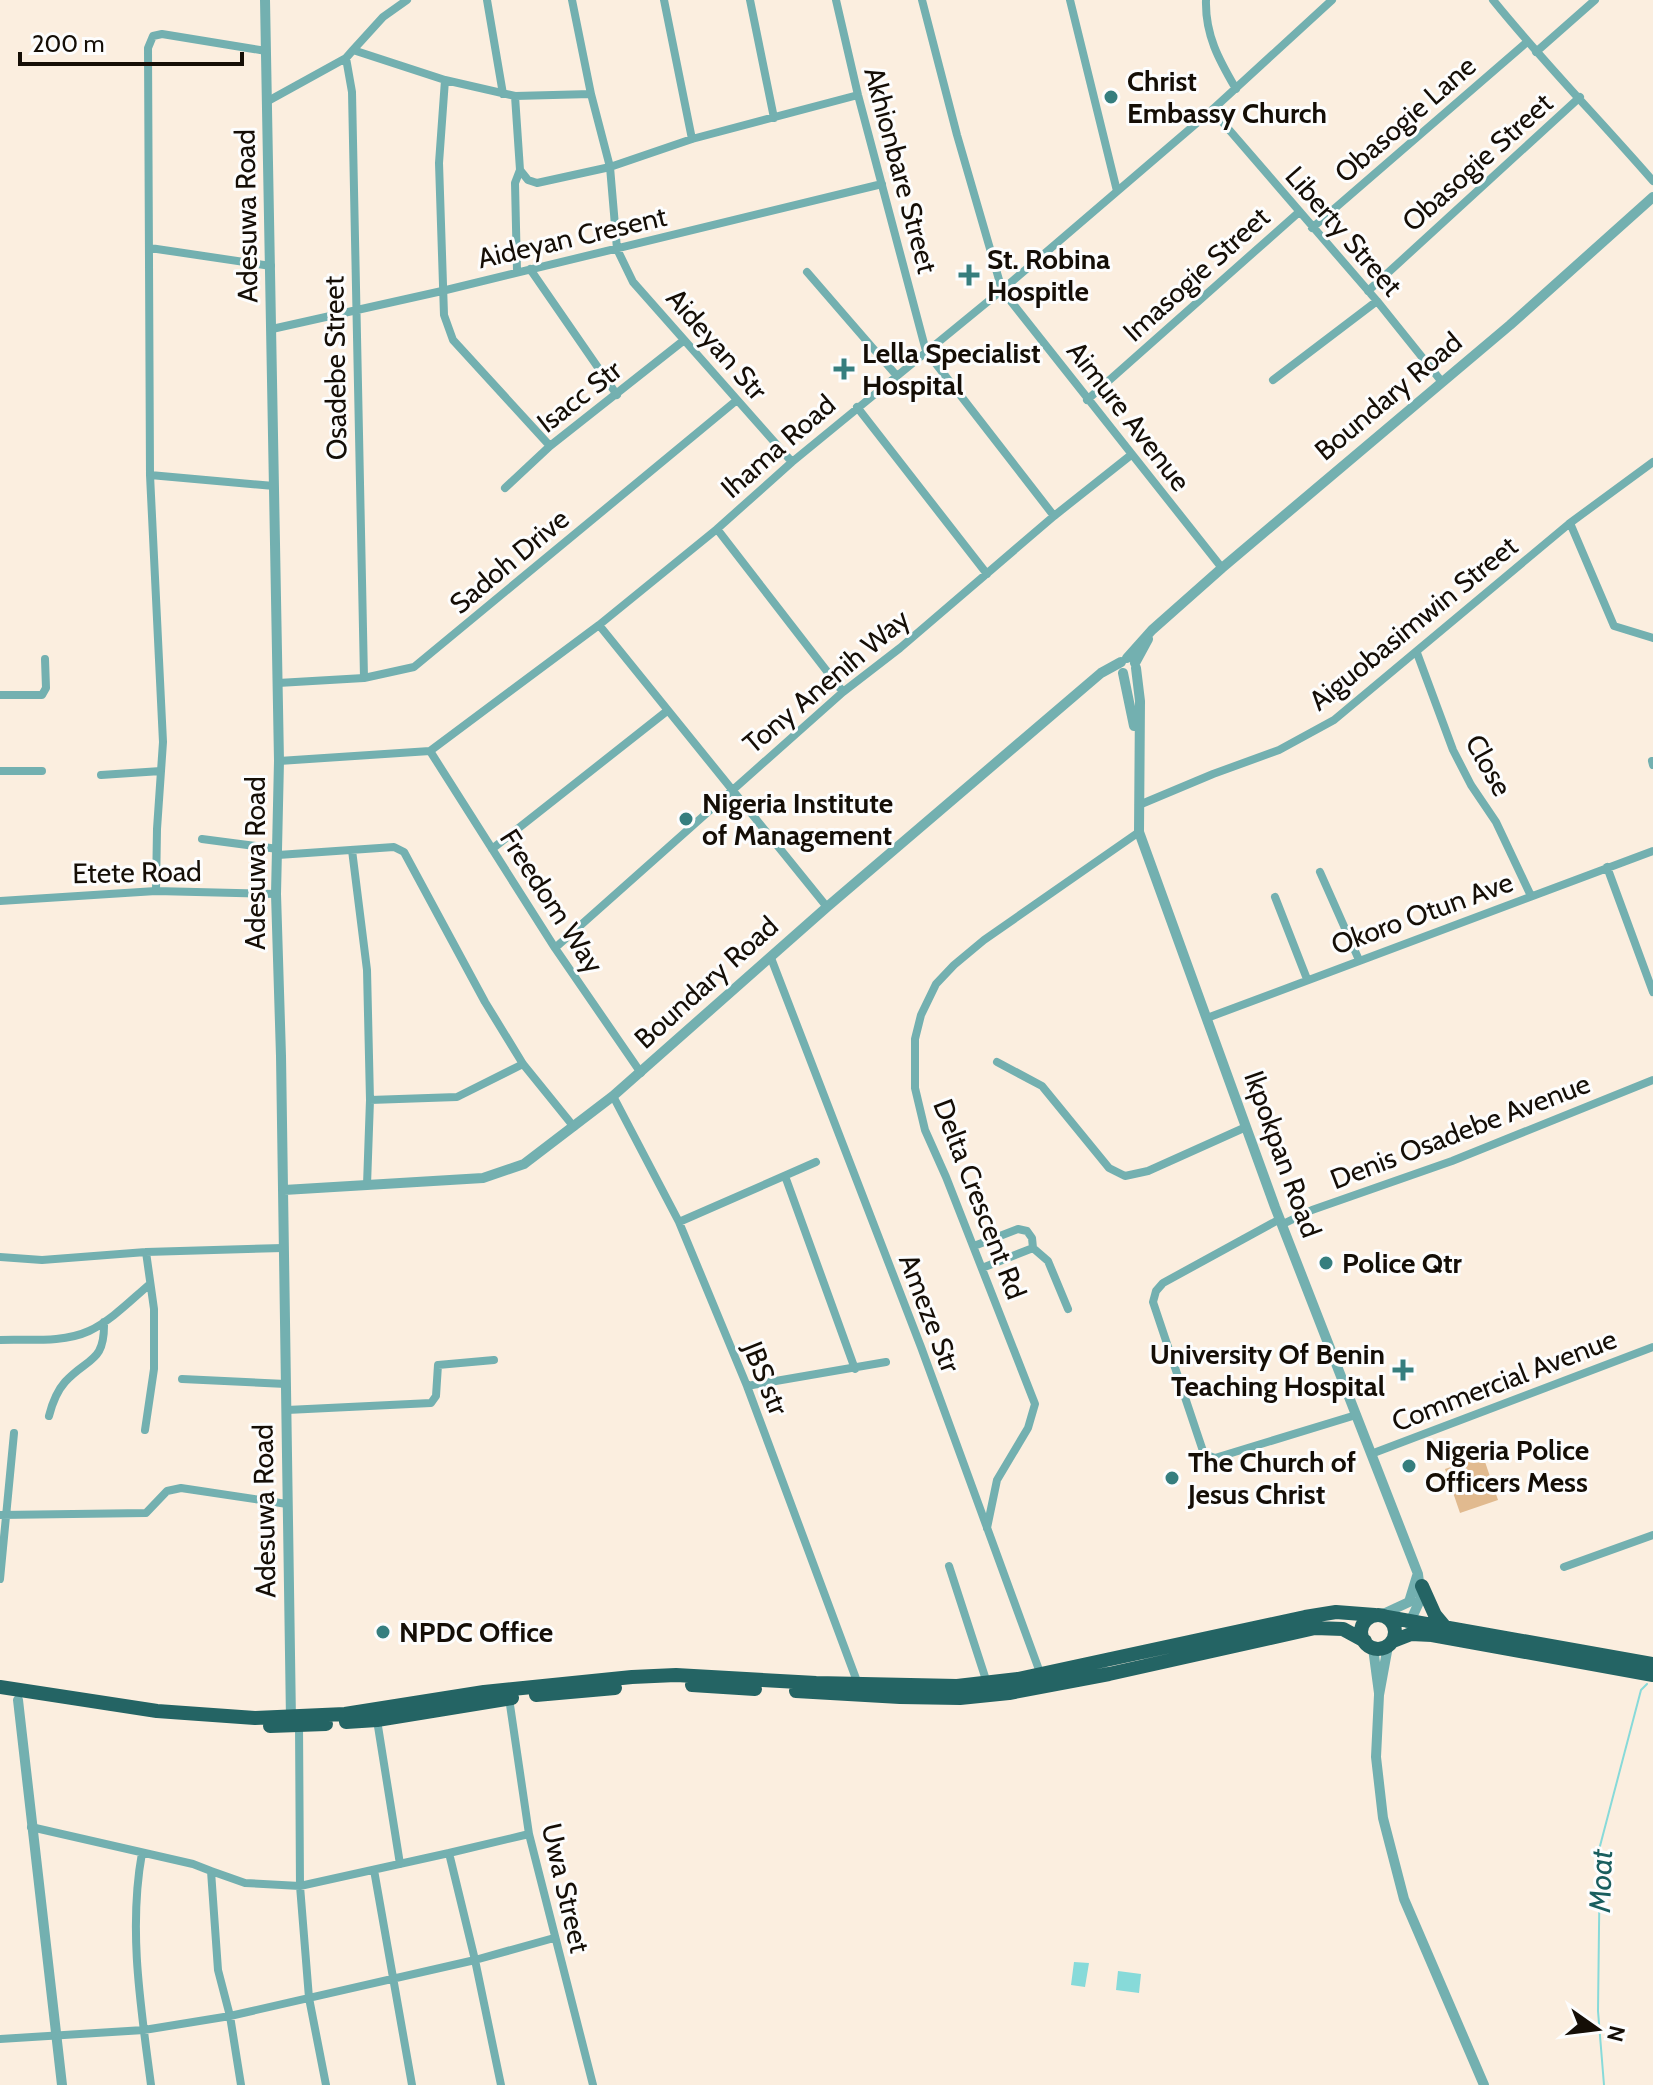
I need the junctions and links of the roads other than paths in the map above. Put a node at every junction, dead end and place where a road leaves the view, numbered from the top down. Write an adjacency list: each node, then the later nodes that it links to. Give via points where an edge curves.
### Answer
1 (265, 0): 16 (street, Adesuwa Road)
2 (407, 0): 15 (street)
3 (487, 0): 21 (street)
4 (572, 0): 22 (street)
5 (664, 0): 29 (street)
6 (750, 0): 28 (street)
7 (836, 0): 23 (street, Akhionbare Street)
8 (922, 0): 44 (street)
9 (1070, 0): 34 (street)
10 (1206, 0): 20 (street, via 1216,54)
11 (1332, 0): 20 (street, Ihama Road)
12 (1493, 0): 14 (street)
13 (1595, 0): 17 (street)
14 (1527, 42): 17 (street); 37 (street, Obasogie Lane)
15 (353, 50): 18 (street); 19 (street)
16 (266, 51): 26 (street, Adesuwa Road); 38 (street, via 162,34 149,41)
17 (1536, 52): 25 (street)
18 (346, 58): 26 (street); 48 (street, Osadebe Street, via 352,92)
19 (445, 80): 21 (street); 45 (street, via 439,163)
20 (1236, 89): 27 (street, Ihama Road)
21 (503, 94): 24 (street)
22 (591, 94): 24 (street); 30 (street)
23 (858, 95): 28 (street); 33 (street, Akhionbare Street)
24 (515, 96): 31 (street)
25 (1580, 97): 32 (street); 46 (street, Obasogie Street)
26 (268, 101): 40 (street, Adesuwa Road)
27 (1212, 110): 34 (street, Ihama Road); 36 (street, Liberty Street)
28 (774, 118): 29 (street)
29 (692, 139): 30 (street)
30 (610, 167): 31 (street, via 537,183); 39 (street)
31 (520, 170): 42 (street, via 515,183)
32 (1653, 181)
33 (882, 184): 39 (street, Aideyan Cresent); 51 (street, Akhionbare Street)
34 (1117, 191): 44 (street, Ihama Road)
35 (1653, 197): 54 (street, Boundary Road)
36 (1298, 213): 37 (street, Liberty Street); 57 (street, Imasogie Street)
37 (1312, 228): 46 (street, Liberty Street)
38 (150, 248): 40 (street); 63 (street)
39 (617, 249): 41 (street, Aideyan Cresent); 50 (street, Aideyan Str, via 633,282)
40 (271, 266): 49 (street, Adesuwa Road)
41 (530, 269): 42 (street, Aideyan Cresent); 55 (street)
42 (517, 271): 45 (street, Aideyan Cresent)
43 (807, 272): 52 (street)
44 (1002, 290): 51 (street, Ihama Road); 57 (street, Aimure Avenue)
45 (442, 291): 48 (street, Aideyan Cresent); 59 (street, via 453,340)
46 (1368, 291): 47 (street, Liberty Street)
47 (1377, 301): 53 (street); 54 (street, Liberty Street)
48 (356, 310): 49 (street, Aideyan Cresent); 76 (street, Osadebe Street)
49 (272, 329): 64 (street, Adesuwa Road)
50 (683, 341): 55 (street, Isacc Str); 56 (street, Aideyan Str)
51 (926, 351): 52 (street, Ihama Road); 66 (street)
52 (897, 376): 58 (street, Ihama Road)
53 (1273, 380)
54 (1442, 382): 69 (street, Boundary Road)
55 (617, 395): 59 (street, Isacc Str)
56 (737, 400): 61 (street, Aideyan Str); 76 (street, Sadoh Drive, via 429,657 404,670)
57 (1087, 400): 60 (street, Aimure Avenue)
58 (857, 407): 61 (street, Ihama Road); 70 (street)
59 (550, 446): 65 (street, Isacc Str)
60 (1131, 455): 66 (street, Tony Anenih Way); 69 (street, Aimure Avenue)
61 (792, 462): 68 (street, Ihama Road)
62 (1653, 462): 67 (street, Aiguobasimwin Street)
63 (150, 475): 64 (street); 85 (street)
64 (274, 486): 77 (street, Adesuwa Road)
65 (505, 488)
66 (1054, 516): 70 (street, Tony Anenih Way)
67 (1570, 523): 72 (street, via 1614,626); 73 (street, Aiguobasimwin Street)
68 (717, 529): 71 (street, Ihama Road); 78 (street)
69 (1222, 568): 75 (street, Boundary Road, via 1152,630)
70 (987, 574): 78 (street, Tony Anenih Way)
71 (599, 625): 80 (street); 81 (street, Ihama Road)
72 (1653, 638)
73 (1417, 653): 88 (street, Aiguobasimwin Street, via 1308,736); 99 (street, Close, via 1453,750)
74 (45, 659): 79 (street, via 42,695)
75 (1127, 666): 88 (street, Ikpokpan Road, via 1140,701); 102 (street, Boundary Road, via 1101,673)
76 (364, 678): 77 (street, Sadoh Drive)
77 (278, 683): 82 (street, Adesuwa Road)
78 (843, 692): 87 (street, Tony Anenih Way)
79 (0, 695)
80 (667, 711): 87 (street); 91 (street)
81 (430, 751): 82 (street); 91 (street, Freedom Way)
82 (279, 761): 94 (street, Adesuwa Road)
83 (0, 771): 84 (street)
84 (42, 771)
85 (161, 771): 86 (street); 97 (street)
86 (101, 775)
87 (731, 790): 102 (street); 103 (street, Tony Anenih Way)
88 (1139, 805): 89 (street, Ikpokpan Road)
89 (1139, 832): 108 (street, Ikpokpan Road); 123 (street, Delta Crescent Rd, via 974,948 936,984 921,1015 915,1039 915,1088 925,1130)
90 (202, 839): 94 (street)
91 (492, 849): 103 (street, Freedom Way)
92 (352, 850): 94 (street); 110 (street, via 394,847 404,852); 114 (street, via 367,970)
93 (1653, 851): 95 (street, Okoro Otun Ave)
94 (278, 852): 98 (street, Adesuwa Road)
95 (1607, 867): 99 (street, Okoro Otun Ave); 107 (street)
96 (1320, 872): 105 (street)
97 (156, 891): 98 (street, Etete Road); 101 (street, Etete Road)
98 (276, 894): 120 (street, Adesuwa Road)
99 (1531, 896): 105 (street, Okoro Otun Ave)
100 (1275, 897): 106 (street)
101 (0, 901)
102 (827, 907): 104 (street, Boundary Road)
103 (555, 948): 111 (street, Freedom Way)
104 (771, 958): 111 (street, Boundary Road); 148 (street, Ameze Str)
105 (1359, 960): 106 (street, Okoro Otun Ave)
106 (1307, 979): 108 (street, Okoro Otun Ave)
107 (1653, 992)
108 (1207, 1018): 116 (street, Ikpokpan Road)
109 (997, 1062): 116 (street, via 1042,1086 1109,1168 1125,1176)
110 (523, 1064): 114 (street, via 457,1097); 115 (street)
111 (641, 1073): 113 (street, Boundary Road)
112 (1653, 1080): 121 (street, Denis Osadebe Avenue, via 1452,1161)
113 (613, 1096): 115 (street, Boundary Road); 122 (street, JBS str)
114 (370, 1100): 119 (street)
115 (574, 1127): 119 (street, Boundary Road, via 524,1164 483,1178)
116 (1246, 1127): 121 (street, Ikpokpan Road)
117 (816, 1162): 118 (street)
118 (785, 1176): 122 (street); 136 (street)
119 (367, 1185): 120 (street, Boundary Road)
120 (284, 1190): 124 (street, Adesuwa Road)
121 (1281, 1221): 141 (street, Ikpokpan Road); 141 (street, Denis Osadebe Avenue, via 1163,1283 1153,1302 1204,1454 1215,1458)
122 (679, 1222): 139 (street, JBS str)
123 (974, 1246): 125 (street, via 1023,1229 1032,1238); 128 (street, Delta Crescent Rd)
124 (283, 1248): 126 (street); 138 (street, Adesuwa Road)
125 (1031, 1250): 128 (street); 130 (street, via 1048,1261)
126 (146, 1252): 127 (street, via 42,1260); 129 (street)
127 (0, 1257)
128 (982, 1268): 148 (street, Delta Crescent Rd, via 1035,1404 1028,1428 997,1480)
129 (150, 1284): 131 (street); 143 (street, via 154,1369)
130 (1068, 1309)
131 (104, 1322): 132 (street, via 64,1337); 142 (street, via 95,1358 58,1391)
132 (0, 1340)
133 (1653, 1347): 145 (street, Commercial Avenue)
134 (494, 1360): 140 (street, via 438,1365 431,1403)
135 (886, 1362): 136 (street)
136 (855, 1369): 139 (street)
137 (182, 1379): 138 (street)
138 (286, 1384): 140 (street, Adesuwa Road)
139 (747, 1386): 161 (street, JBS str)
140 (287, 1410): 146 (street, Adesuwa Road)
141 (1356, 1415): 145 (street, Ikpokpan Road)
142 (49, 1416)
143 (145, 1430)
144 (14, 1433): 147 (street)
145 (1371, 1454): 153 (street, Ikpokpan Road)
146 (287, 1504): 147 (street, via 181,1488 167,1491 146,1513); 168 (street, Adesuwa Road)
147 (4, 1515): 152 (street)
148 (987, 1528): 160 (street, Ameze Str)
149 (1653, 1535): 151 (street)
150 (949, 1566): 163 (street)
151 (1564, 1567)
152 (0, 1579)
153 (1420, 1580): 154 (street, via 1409,1602); 155 (street, via 1421,1598); 156 (highway)
154 (1381, 1616): 155 (highway); 157 (highway, via 1395,1631); 157 (highway, via 1363,1625); 160 (highway, via 1336,1612 1305,1617)
155 (1412, 1621): 156 (highway); 157 (street)
156 (1445, 1627): 158 (highway)
157 (1384, 1642): 159 (highway, via 1432,1635); 160 (highway, via 1343,1629 1315,1628 1109,1674); 192 (street, via 1376,1757 1383,1818 1404,1899)
158 (1653, 1664)
159 (1653, 1675)
160 (1043, 1680): 163 (highway)
161 (858, 1684): 163 (highway); 168 (highway, via 676,1675 571,1681)
162 (0, 1687): 168 (highway, via 157,1711)
163 (989, 1689): 165 (highway, via 960,1698 681,1685)
164 (0, 1696): 166 (highway)
165 (509, 1698): 167 (highway); 170 (street, Uwa Street)
166 (18, 1700): 168 (highway, via 169,1720); 169 (street)
167 (377, 1720): 168 (highway); 173 (street)
168 (295, 1721): 176 (street)
169 (31, 1827): 171 (street); 183 (street)
170 (529, 1834): 172 (street); 177 (street, Uwa Street)
171 (142, 1853): 175 (street); 182 (street, via 134,1928)
172 (449, 1853): 173 (street); 178 (street)
173 (400, 1864): 174 (street)
174 (374, 1870): 176 (street); 179 (street)
175 (211, 1871): 176 (street, via 245,1883); 181 (street, via 218,1970)
176 (300, 1886): 180 (street)
177 (554, 1938): 178 (street); 191 (street, Uwa Street)
178 (475, 1960): 179 (street); 190 (street)
179 (392, 1980): 180 (street); 189 (street)
180 (309, 1998): 181 (street); 188 (street)
181 (230, 2016): 182 (street); 187 (street)
182 (144, 2030): 183 (street); 186 (street)
183 (55, 2035): 184 (street); 185 (street)
184 (0, 2039)
185 (62, 2085)
186 (151, 2085)
187 (241, 2085)
188 (326, 2085)
189 (412, 2085)
190 (501, 2085)
191 (593, 2085)
192 (1484, 2085)

